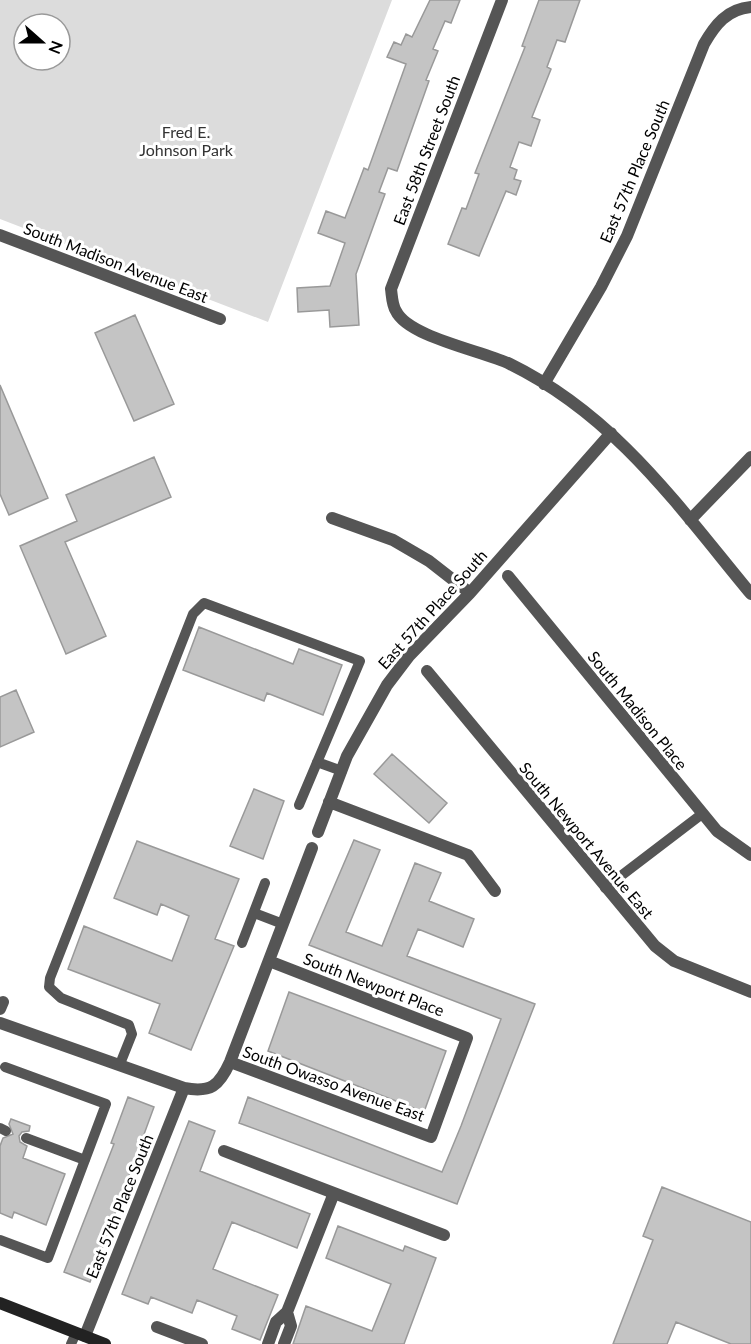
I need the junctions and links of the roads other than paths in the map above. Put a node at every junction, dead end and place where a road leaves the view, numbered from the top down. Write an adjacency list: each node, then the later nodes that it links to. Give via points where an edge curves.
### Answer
1 (502, 0): 5 (street, East 58th Street South, via 391,289 396,313 417,330 487,354)
2 (745, 8): 5 (street, East 57th Place South, via 714,26 704,44 627,236)
3 (0, 235): 4 (street, South Madison Avenue East)
4 (220, 319)
5 (544, 384): 6 (street, via 579,406)
6 (610, 433): 9 (street, via 638,457); 11 (street, East 57th Place South)
7 (751, 457): 9 (street)
8 (332, 518): 11 (street, via 393,540 429,561)
9 (690, 520): 12 (street)
10 (508, 576): 18 (street, South Madison Place)
11 (470, 593): 15 (street, East 57th Place South, via 409,656 387,685)
12 (751, 594)
13 (427, 670): 23 (street, South Newport Avenue East)
14 (317, 762): 15 (lane); 17 (lane); 32 (lane, via 360,661 211,603 199,607 50,978 49,987 61,998 129,1025 132,1034)
15 (342, 771): 16 (street, East 57th Place South)
16 (329, 802): 19 (street, East 57th Place South); 24 (street, via 468,855)
17 (299, 806)
18 (702, 814): 21 (street, South Madison Place, via 717,831); 23 (lane)
19 (318, 832)
20 (312, 848): 26 (street)
21 (751, 855)
22 (265, 883): 25 (lane)
23 (605, 888): 29 (street, South Newport Avenue East, via 648,939 674,961)
24 (495, 891)
25 (254, 913): 26 (lane); 27 (lane)
26 (283, 924): 28 (street)
27 (242, 943)
28 (269, 961): 31 (street); 35 (street, South Newport Place, via 468,1038)
29 (751, 992)
30 (0, 1023): 32 (street, South Owasso Avenue East)
31 (230, 1062): 34 (street, South Owasso Avenue East, via 223,1078 212,1087 199,1091); 35 (street, South Owasso Avenue East)
32 (120, 1064): 34 (street, South Owasso Avenue East)
33 (5, 1067): 38 (lane, via 106,1104)
34 (184, 1088): 45 (street, East 57th Place South)
35 (430, 1137)
36 (26, 1138): 38 (lane)
37 (224, 1151): 39 (street)
38 (85, 1160): 41 (lane, via 48,1258)
39 (334, 1193): 40 (street); 43 (street)
40 (444, 1235)
41 (0, 1240)
42 (0, 1304): 45 (main road)
43 (287, 1312): 48 (street, via 276,1322); 49 (street, via 291,1326)
44 (157, 1327): 47 (street)
45 (77, 1338): 46 (main road)
46 (105, 1344)
47 (202, 1344)
48 (268, 1344)
49 (284, 1344)

